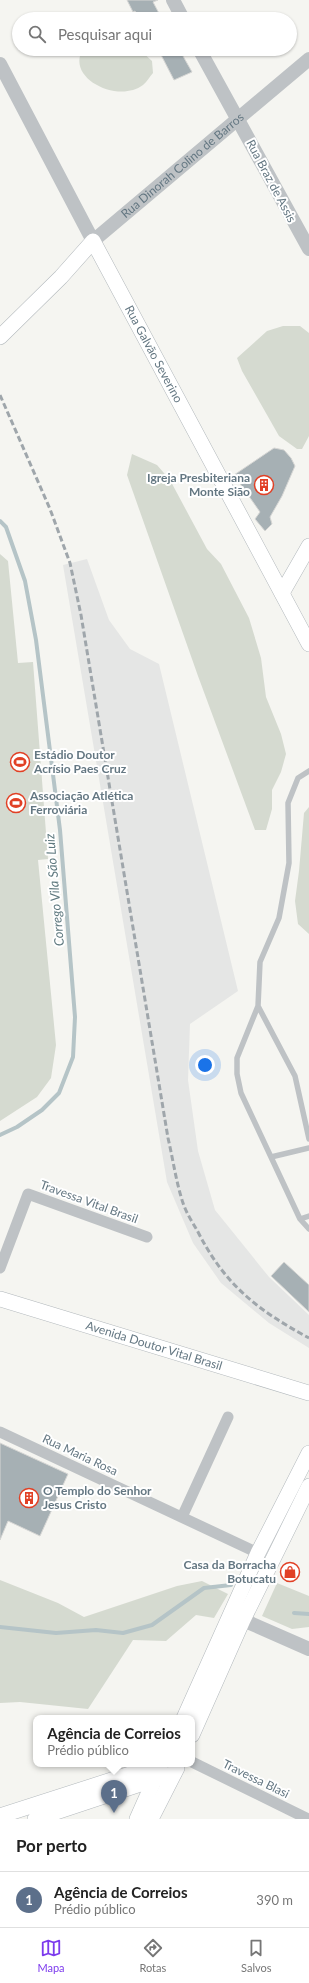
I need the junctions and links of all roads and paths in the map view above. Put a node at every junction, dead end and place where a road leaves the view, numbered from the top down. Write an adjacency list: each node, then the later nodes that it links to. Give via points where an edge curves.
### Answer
1 (173, 0): 2 (street)
2 (179, 12)
3 (203, 56): 6 (street, Rua Braz de Assis)
4 (309, 59): 6 (street, Rua Dinorah Colino de Barros)
5 (0, 64): 7 (street, Rua Galvão Severino)
6 (238, 119): 7 (street, Rua Dinorah Colino de Barros); 8 (street, Rua Braz de Assis)
7 (93, 241): 9 (main road, Rua Dinorah Colino de Barros, via 61,278); 11 (main road, Rua Galvão Severino)
8 (309, 249)
9 (0, 337)
10 (309, 546): 11 (main road)
11 (282, 593): 12 (main road, Rua Galvão Severino)
12 (309, 644)
13 (309, 771): 14 (lane, via 298,778 288,803 289,863 279,918 260,962)
14 (258, 1006): 15 (lane, via 295,1076); 17 (lane, via 238,1058 237,1074 241,1093)
15 (309, 1139)
16 (309, 1148): 17 (lane)
17 (271, 1157): 19 (lane)
18 (309, 1216): 19 (lane)
19 (300, 1219): 20 (lane)
20 (309, 1229)
21 (147, 1237): 22 (street, Travessa Vital Brasil, via 28,1194)
22 (0, 1268)
23 (0, 1299): 24 (main road, Avenida Doutor Vital Brasil)
24 (309, 1393)
25 (228, 1417): 29 (street)
26 (0, 1432): 29 (street, Rua Maria Rosa)
27 (309, 1453): 30 (main road)
28 (309, 1486): 31 (main road)
29 (182, 1517): 30 (street, Rua Maria Rosa)
30 (258, 1553): 33 (main road)
31 (243, 1620): 32 (street); 34 (main road)
32 (309, 1649)
33 (185, 1715)
34 (195, 1727)
35 (195, 1763): 46 (street, Travessa Blasi)
36 (167, 1767): 42 (main road)
37 (169, 1767): 39 (main road)
38 (170, 1767): 45 (main road)
39 (154, 1780): 40 (main road); 41 (main road)
40 (135, 1786): 41 (main road, via 142,1790); 43 (main road)
41 (144, 1803): 44 (main road)
42 (0, 1816)
43 (35, 1819)
44 (137, 1819)
45 (151, 1819)
46 (308, 1819)

